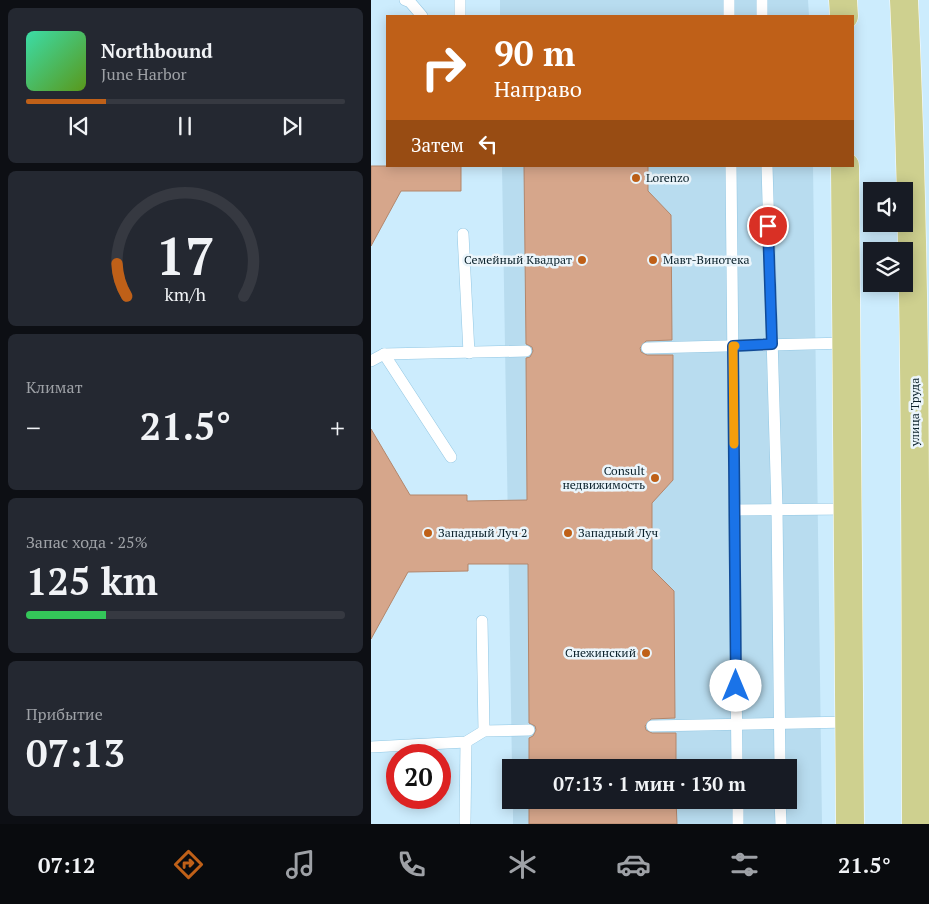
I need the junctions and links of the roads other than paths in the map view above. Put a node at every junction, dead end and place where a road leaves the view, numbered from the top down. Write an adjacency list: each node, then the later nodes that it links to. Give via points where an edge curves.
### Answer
1 (405, 0): 7 (lane)
2 (460, 0): 8 (lane)
3 (729, 0): 9 (lane)
4 (762, 0): 10 (lane)
5 (843, 0): 11 (main road)
6 (904, 0): 29 (main road, улица Труда, via 912,181)
7 (421, 15)
8 (460, 15)
9 (729, 15)
10 (762, 15)
11 (844, 15)
12 (731, 167): 18 (lane)
13 (767, 167): 17 (lane)
14 (845, 167): 16 (main road)
15 (463, 234): 22 (lane)
16 (847, 343): 17 (lane); 26 (main road)
17 (772, 344): 18 (lane); 25 (lane)
18 (733, 346): 19 (lane); 27 (lane)
19 (647, 348)
20 (526, 351): 22 (lane)
21 (384, 354): 22 (lane); 23 (lane); 24 (lane)
22 (469, 354)
23 (371, 361)
24 (451, 457)
25 (777, 509): 26 (lane); 27 (lane); 31 (lane)
26 (848, 509): 30 (main road)
27 (735, 510): 32 (lane)
28 (482, 621): 35 (lane)
29 (922, 685): 46 (main road, улица Труда)
30 (850, 722): 31 (lane); 45 (main road)
31 (779, 724): 32 (lane); 39 (lane)
32 (737, 725): 33 (lane); 38 (lane)
33 (652, 726)
34 (529, 730): 35 (lane)
35 (484, 731): 36 (lane)
36 (466, 742): 37 (lane); 42 (lane)
37 (371, 747)
38 (737, 759)
39 (780, 759)
40 (737, 809): 43 (lane)
41 (780, 809): 44 (lane)
42 (465, 822)
43 (738, 824)
44 (781, 824)
45 (850, 824)
46 (916, 824)

